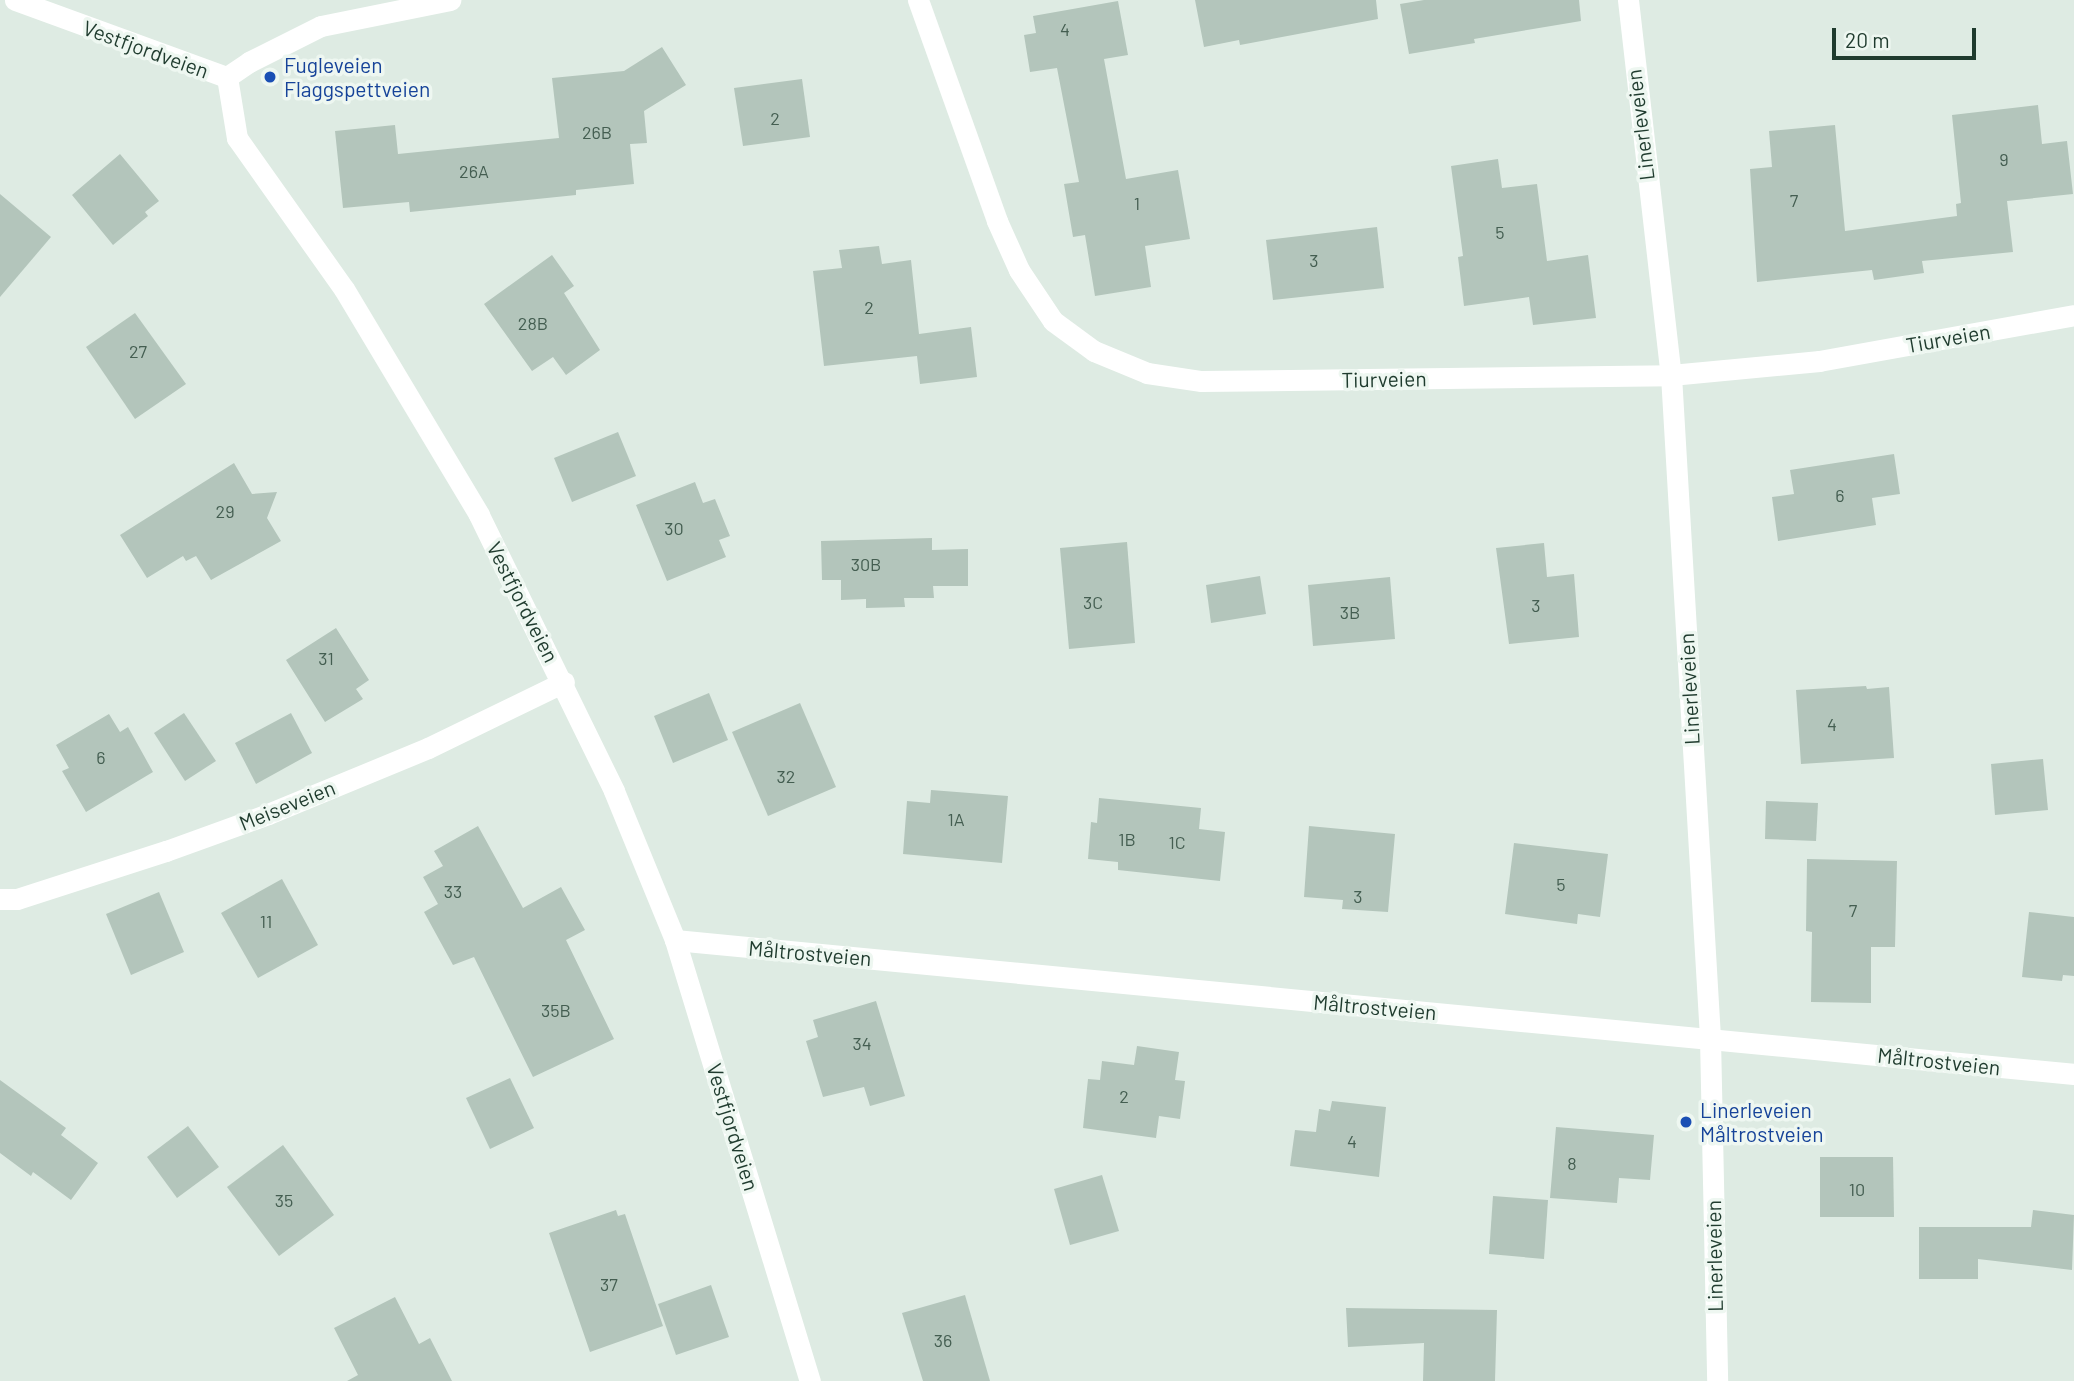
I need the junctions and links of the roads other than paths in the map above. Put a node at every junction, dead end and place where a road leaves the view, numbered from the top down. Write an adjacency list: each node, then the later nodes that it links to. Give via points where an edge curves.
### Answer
1 (15, 0): 5 (street, Vestfjordveien)
2 (450, 0): 5 (street, via 321,26)
3 (918, 0): 7 (street, Tiurveien, via 1019,270 1053,321 1094,351 1147,373 1201,381)
4 (1628, 0): 7 (street, Linerleveien)
5 (227, 77): 8 (street, Vestfjordveien, via 237,138 352,301 479,514)
6 (2074, 315): 7 (street, Tiurveien, via 1819,361)
7 (1671, 375): 11 (street, Linerleveien)
8 (564, 682): 9 (street, Meiseveien, via 428,748 268,814 29,895); 10 (street, Vestfjordveien)
9 (0, 899)
10 (675, 940): 11 (street, Måltrostveien); 13 (street, Vestfjordveien)
11 (1710, 1038): 12 (street, Måltrostveien); 14 (street, Linerleveien)
12 (2074, 1074)
13 (810, 1381)
14 (1717, 1381)

